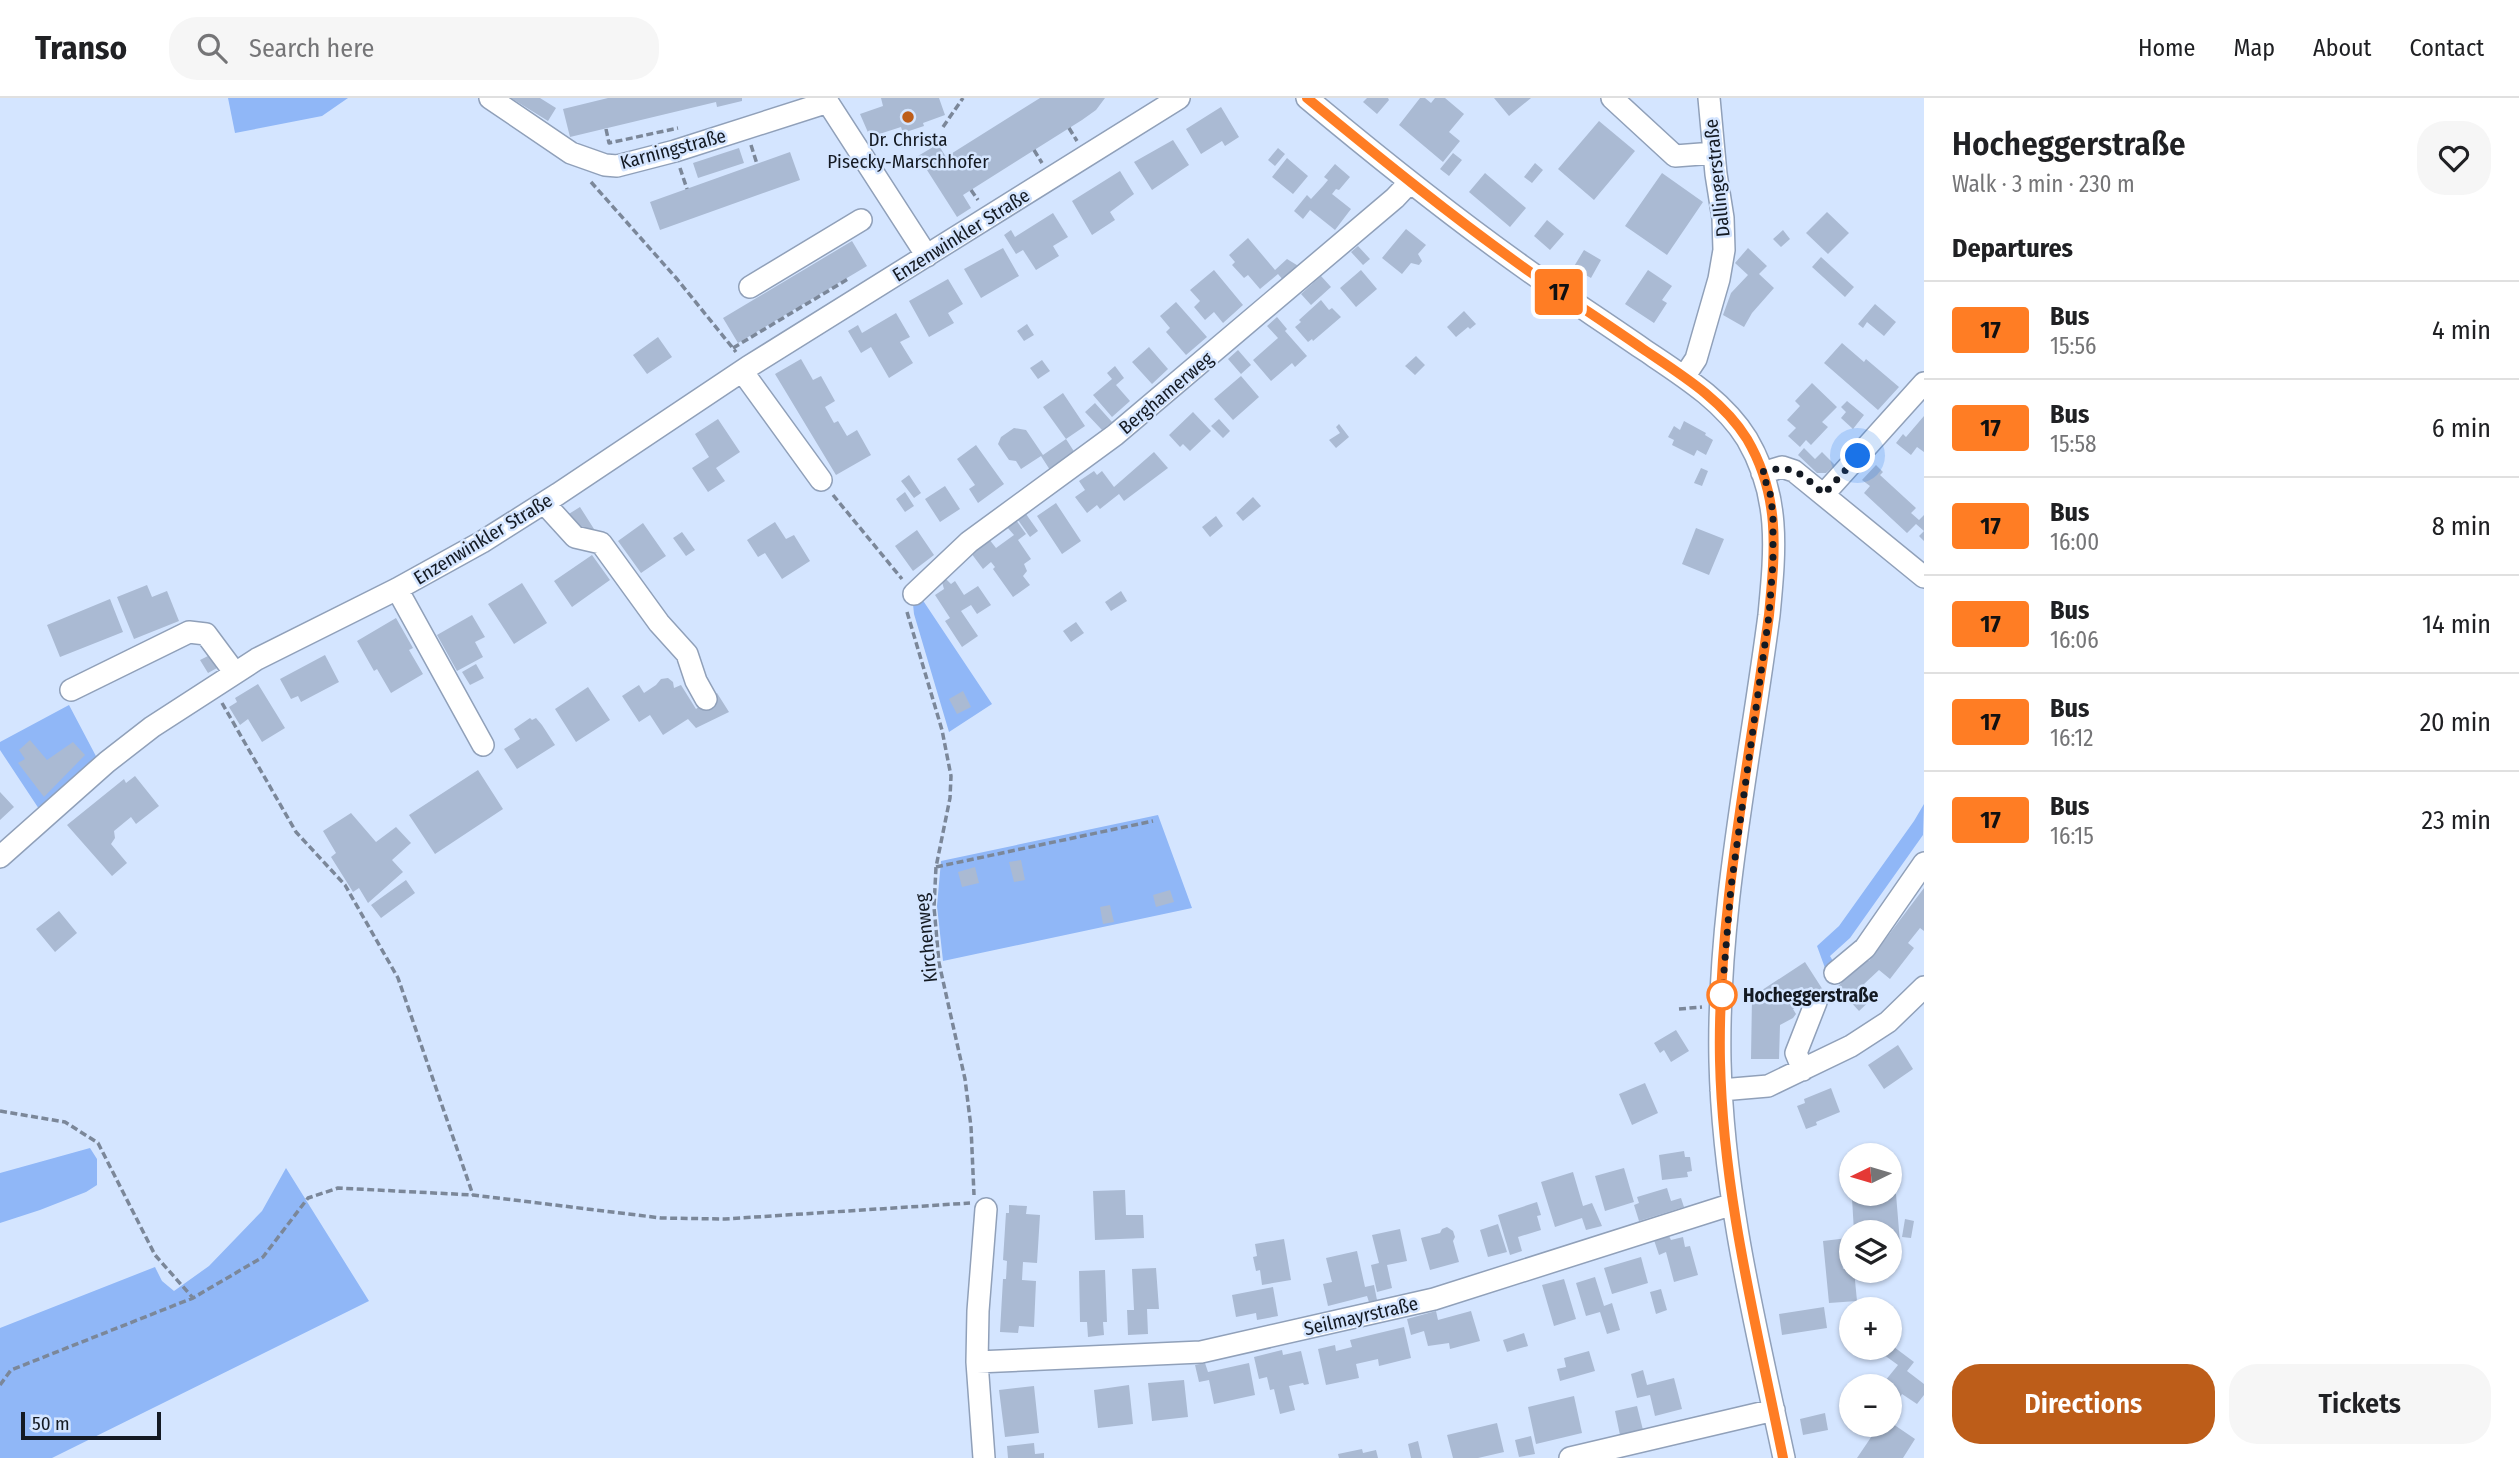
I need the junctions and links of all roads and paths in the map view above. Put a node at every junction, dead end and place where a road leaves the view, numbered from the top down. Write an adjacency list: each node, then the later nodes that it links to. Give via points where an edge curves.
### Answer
1 (490, 98): 7 (street, Karningstraße, via 571,153 617,166)
2 (963, 98): 8 (path)
3 (1179, 98): 25 (street, Enzenwinkler Straße)
4 (1307, 98): 20 (street)
5 (1612, 98): 15 (street, via 1675,156)
6 (1709, 98): 15 (street, Dallingerstraße)
7 (827, 100): 25 (street, Karningstraße)
8 (943, 127)
9 (1069, 128): 13 (path, via 1079,144)
10 (606, 129): 12 (path)
11 (749, 140): 18 (path)
12 (609, 143)
13 (1070, 149)
14 (1034, 150): 16 (path, via 1043,166)
15 (1714, 153): 28 (street, Dallingerstraße, via 1724,250 1696,359)
16 (1052, 160)
17 (678, 162): 21 (path)
18 (757, 164)
19 (586, 177): 27 (path, via 677,279)
20 (1410, 182): 28 (street, via 1532,274); 36 (street, Berghamerweg, via 1193,371 1102,446 970,542)
21 (687, 189)
22 (971, 190): 23 (path)
23 (981, 205)
24 (861, 220): 26 (street)
25 (927, 256): 27 (street, Enzenwinkler Straße)
26 (750, 287)
27 (745, 369): 31 (street); 33 (street, Enzenwinkler Straße)
28 (1685, 377): 30 (street, via 1734,421)
29 (1924, 383): 32 (street)
30 (1762, 472): 32 (street, via 1782,467 1794,471); 50 (street, via 1773,515 1773,563 1726,929)
31 (821, 480): 36 (path)
32 (1824, 494): 34 (street)
33 (544, 503): 35 (street, Enzenwinkler Straße); 40 (street, via 575,537 601,543 687,654)
34 (1924, 577)
35 (397, 589): 37 (street, Enzenwinkler Straße); 41 (street, Enzenwinkler Straße)
36 (914, 594): 45 (path, Kirchenweg, via 907,615 951,776)
37 (235, 673): 38 (street, Enzenwinkler Straße); 39 (street, via 206,634 189,632)
38 (213, 688): 43 (street, Enzenwinkler Straße, via 107,762); 52 (path, via 296,832 345,885 398,978)
39 (71, 690)
40 (706, 699)
41 (483, 745)
42 (1153, 821): 45 (path)
43 (0, 857)
44 (1924, 863): 46 (street, via 1865,948)
45 (936, 867): 54 (path, Kirchenweg, via 939,963 965,1080)
46 (1835, 973)
47 (1924, 987): 49 (street, via 1888,1022)
48 (1816, 1002): 49 (street, via 1796,1053)
49 (1803, 1070): 50 (street, via 1768,1086)
50 (1721, 1090): 53 (street)
51 (0, 1111): 55 (path, via 65,1122 98,1143 155,1255)
52 (472, 1195): 54 (path, via 691,1220); 55 (path, via 338,1188 308,1198 262,1257)
53 (1732, 1205): 56 (street, Seilmayrstraße, via 1434,1299 1201,1352); 58 (street)
54 (981, 1206): 56 (street)
55 (193, 1297): 57 (path, via 11,1370)
56 (977, 1362): 59 (street)
57 (0, 1385)
58 (1774, 1410): 60 (street); 61 (street)
59 (984, 1458)
60 (1570, 1458)
61 (1783, 1458)

